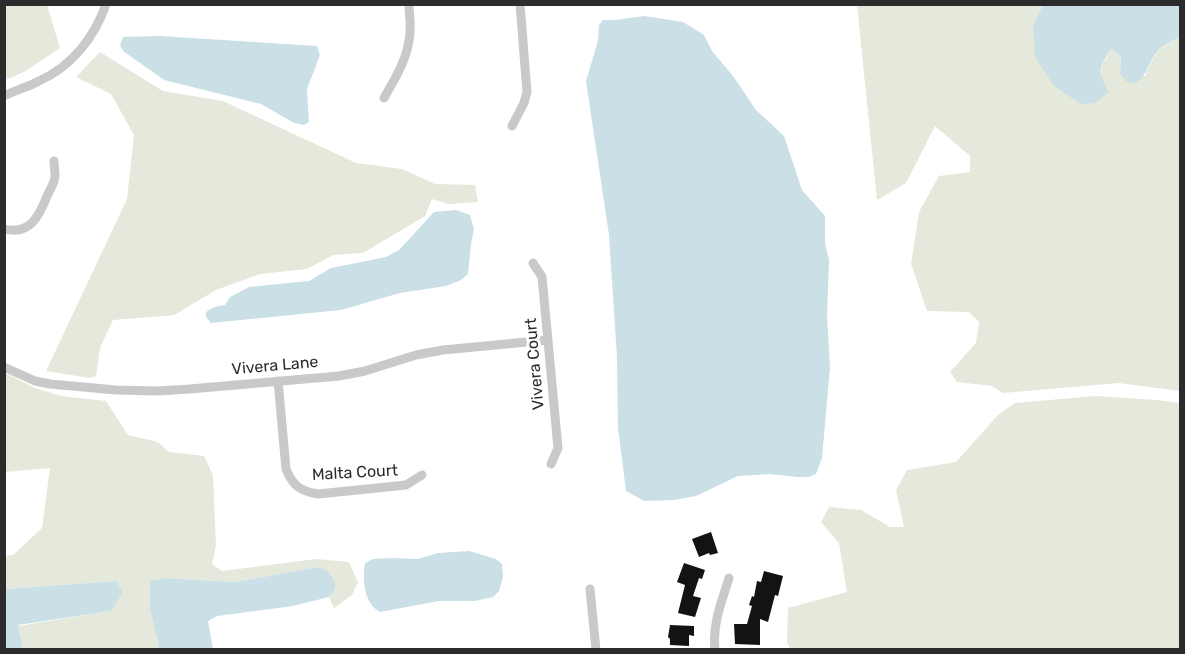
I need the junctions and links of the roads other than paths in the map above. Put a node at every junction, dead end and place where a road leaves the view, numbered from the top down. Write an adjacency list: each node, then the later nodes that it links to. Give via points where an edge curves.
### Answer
1 (106, 4): 4 (street, via 93,33 78,53 59,70)
2 (409, 4): 5 (street, via 408,48)
3 (520, 4): 6 (street, via 526,92)
4 (4, 96)
5 (384, 98)
6 (512, 126)
7 (54, 161): 8 (street, via 55,177 39,215 21,230)
8 (4, 229)
9 (533, 263): 10 (street, Vivera Court, via 542,277)
10 (548, 340): 12 (street, Vivera Lane, via 443,350 339,376); 13 (street, Vivera Court, via 558,448)
11 (4, 367): 12 (street, Vivera Lane, via 43,382 116,390 157,391)
12 (278, 381): 15 (street, Malta Court)
13 (551, 464)
14 (422, 475): 15 (street, Malta Court, via 406,485 318,494 299,488)
15 (290, 480): 16 (street, Malta Court)
16 (282, 488)
17 (729, 578): 20 (street, via 715,621)
18 (590, 589): 19 (street)
19 (596, 650)
20 (715, 650)

